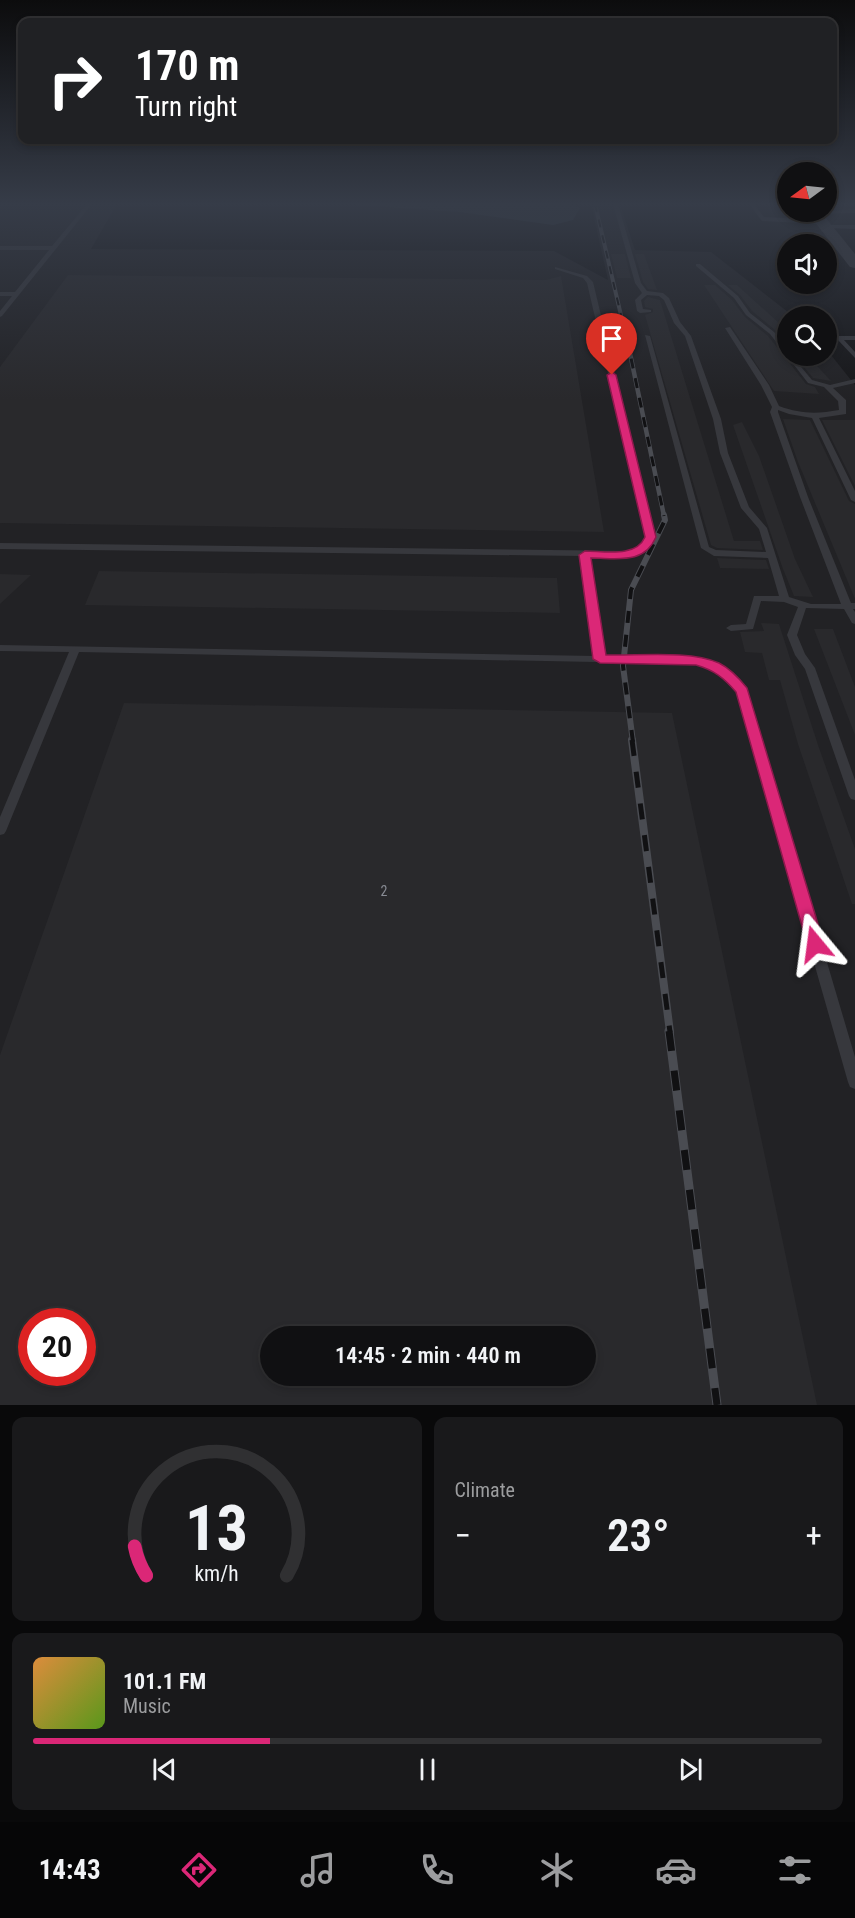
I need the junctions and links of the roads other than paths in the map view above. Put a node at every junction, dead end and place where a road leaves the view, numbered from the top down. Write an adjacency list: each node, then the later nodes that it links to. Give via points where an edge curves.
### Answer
1 (36, 270): 7 (lane)
2 (562, 270): 22 (lane, via 590,282 650,537 646,548 634,554)
3 (634, 270): 5 (lane)
4 (704, 270): 13 (lane)
5 (645, 293): 8 (lane, via 638,300 640,310); 23 (lane, via 661,294 667,299 676,323 688,336 745,508 763,528)
6 (0, 294): 7 (lane)
7 (16, 294): 9 (lane)
8 (649, 311)
9 (0, 315)
10 (728, 328): 18 (lane)
11 (647, 336): 23 (lane, via 705,548 714,553)
12 (855, 338): 14 (lane, via 839,338)
13 (777, 340)
14 (855, 356)
15 (797, 366): 17 (lane, via 810,382)
16 (855, 381): 17 (lane)
17 (828, 387): 19 (lane, via 842,400 843,412)
18 (776, 407): 19 (lane); 25 (lane, via 774,412 796,477)
19 (815, 416): 20 (lane)
20 (855, 500)
21 (0, 546): 22 (lane)
22 (585, 555): 31 (lane)
23 (772, 555): 24 (lane)
24 (785, 599): 26 (lane); 28 (lane, via 757,598 750,627)
25 (851, 606): 26 (lane); 27 (lane)
26 (802, 607): 32 (lane, via 792,635 810,668)
27 (855, 621)
28 (731, 628)
29 (0, 648): 30 (lane)
30 (75, 649): 31 (lane); 33 (lane)
31 (600, 659): 34 (lane, via 697,661 730,676 742,692)
32 (855, 796)
33 (0, 831)
34 (855, 1082)

